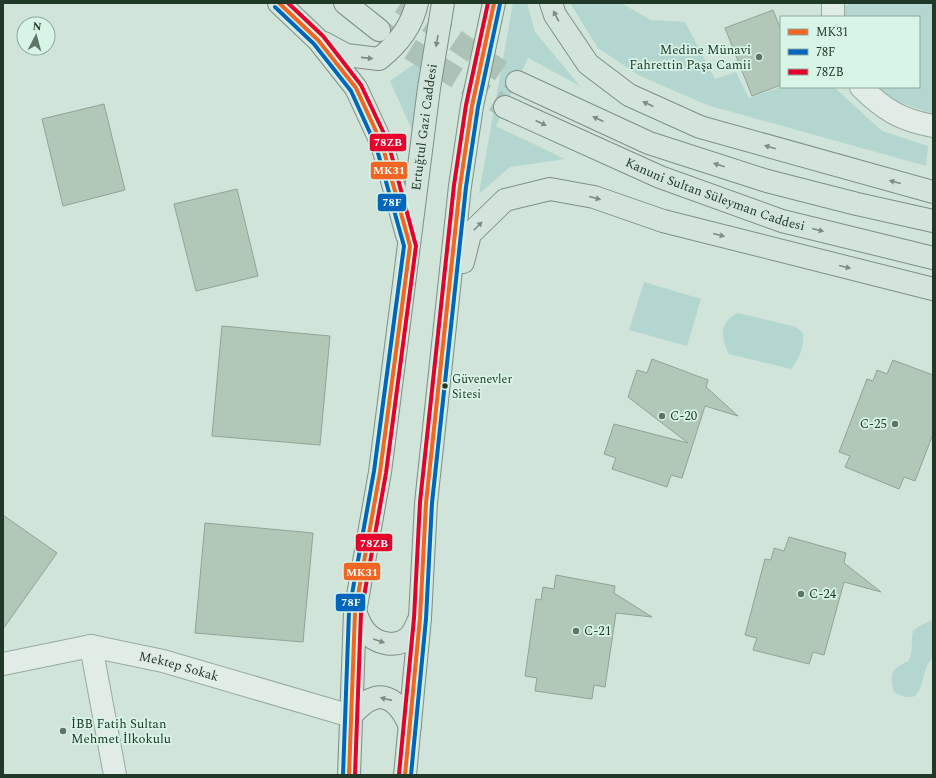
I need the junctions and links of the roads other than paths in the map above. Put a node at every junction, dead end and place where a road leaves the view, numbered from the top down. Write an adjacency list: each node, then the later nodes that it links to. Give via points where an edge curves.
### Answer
1 (279, 3): 10 (main road)
2 (345, 3): 9 (main road)
3 (417, 3): 10 (main road, one-way to 3, via 346,55 379,59 395,47 410,23)
4 (443, 3): 17 (main road, Ertuğtul Gazi Caddesi, one-way to 17, via 429,88)
5 (494, 3): 20 (main road, via 472,106 460,186)
6 (551, 3): 15 (main road, one-way to 6, via 700,127 629,95 588,64 555,15)
7 (832, 3): 8 (street)
8 (833, 16)
9 (379, 30)
10 (318, 40): 17 (main road, via 356,88 382,144)
11 (517, 82): 16 (main road, Kanuni Sultan Süleyman Caddesi, one-way to 11, via 767,181 649,143)
12 (862, 88): 14 (street, via 880,106 900,117)
13 (505, 106): 18 (main road, Kanuni Sultan Süleyman Caddesi, one-way to 18, via 660,177 782,221)
14 (933, 126)
15 (933, 192)
16 (933, 220)
17 (410, 246): 21 (main road, Ertuğtul Gazi Caddesi, via 380,472)
18 (933, 258)
19 (933, 289): 20 (main road, one-way to 19, via 470,234 505,200 550,189 594,197 663,221)
20 (445, 329): 22 (main road, via 426,503)
21 (356, 612): 22 (main road, one-way to 22, via 363,629 373,639 383,643 403,642 412,634); 25 (main road, Ertuğtul Gazi Caddesi)
22 (420, 618): 26 (main road)
23 (90, 646): 24 (street, Mektep Sokak); 25 (street, Mektep Sokak, via 163,661); 27 (street)
24 (3, 664)
25 (351, 716): 26 (main road, one-way to 25, via 404,712 390,699 371,699 361,704); 28 (main road, Ertuğtul Gazi Caddesi)
26 (410, 726): 29 (main road)
27 (115, 775)
28 (349, 775)
29 (405, 775)

